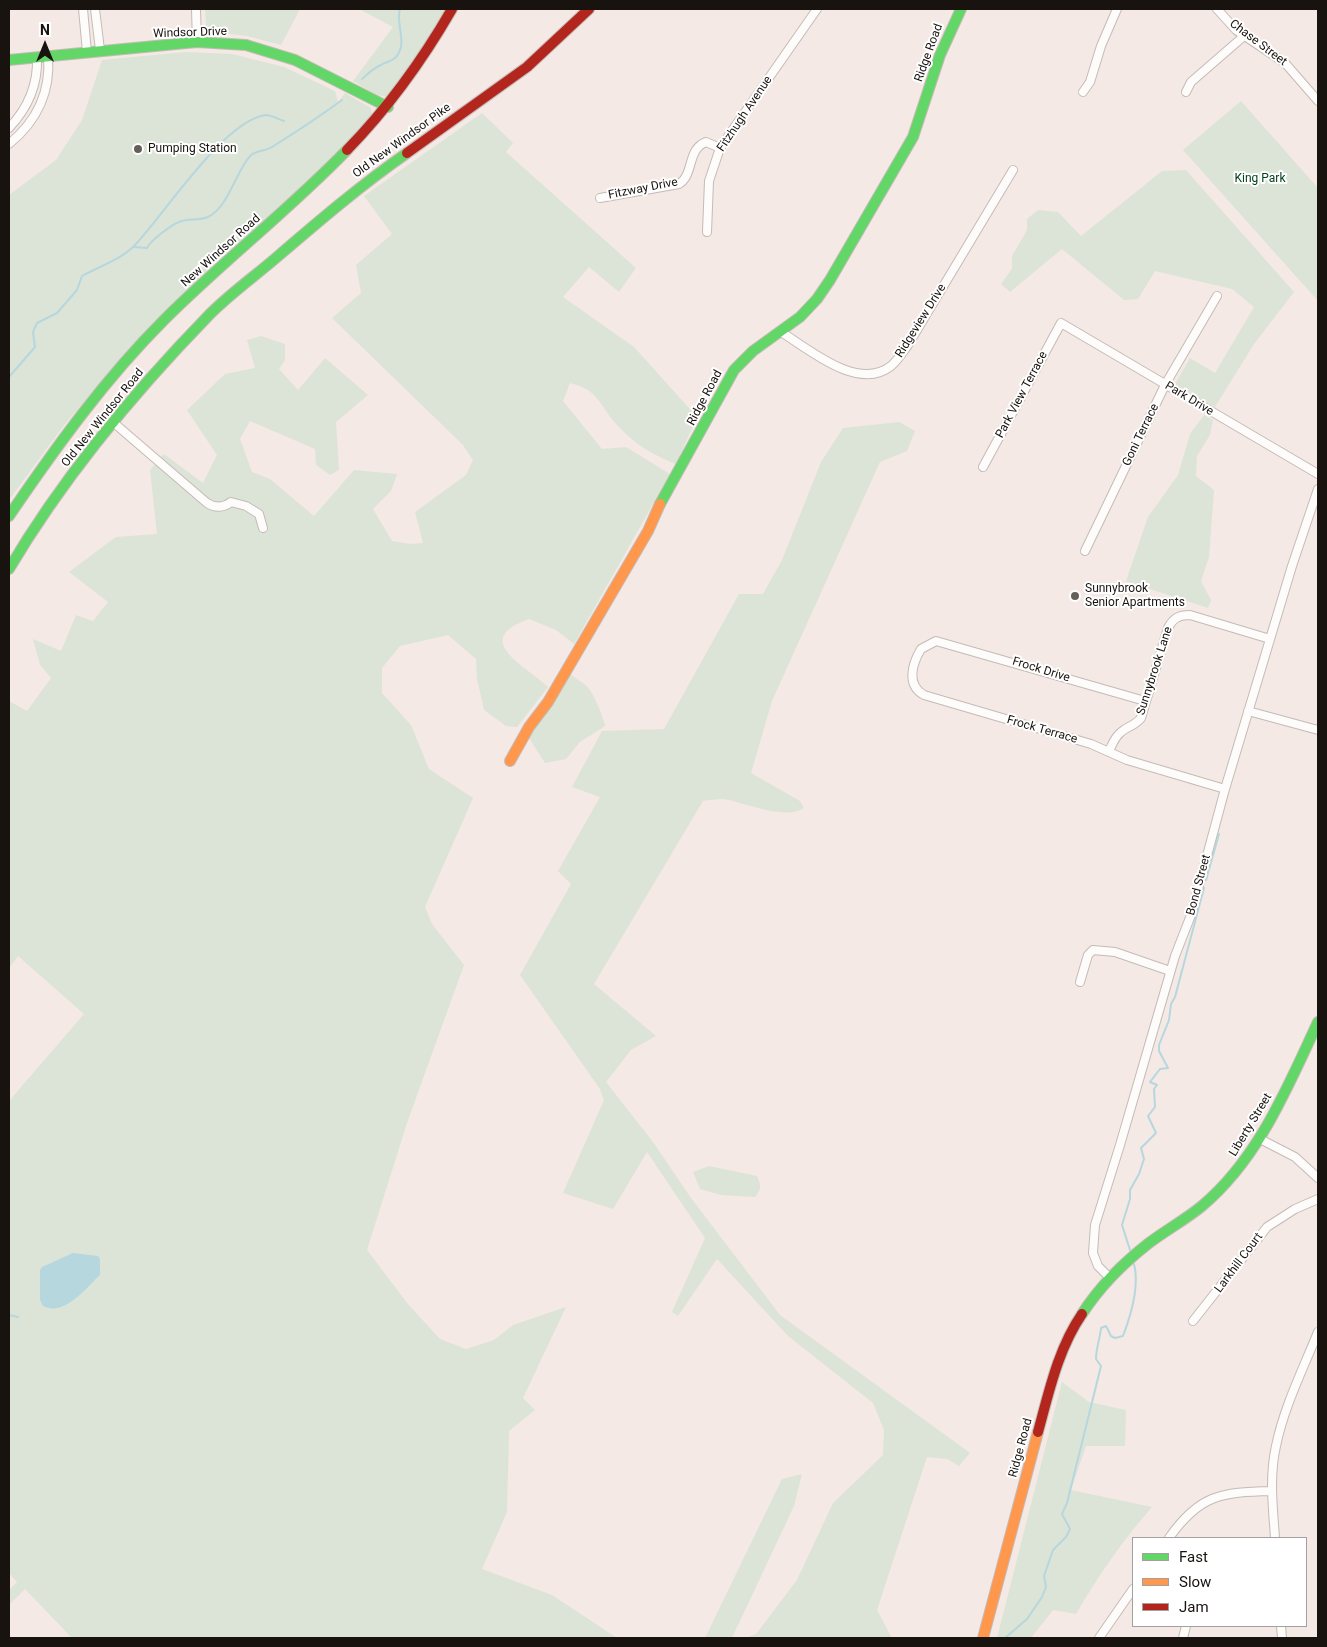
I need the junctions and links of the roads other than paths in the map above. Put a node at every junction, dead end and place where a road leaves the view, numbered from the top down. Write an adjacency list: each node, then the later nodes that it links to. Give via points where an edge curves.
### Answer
1 (83, 9): 13 (street)
2 (95, 9): 12 (street)
3 (196, 9): 11 (street)
4 (452, 9): 20 (main road, New Windsor Road, via 427,52)
5 (589, 9): 27 (main road, Old New Windsor Pike, via 527,66 367,181)
6 (817, 9): 23 (street, Fitzhugh Avenue)
7 (961, 9): 30 (main road, Ridge Road, via 939,58 918,125 894,172 822,292)
8 (1117, 9): 17 (street, via 1090,82)
9 (1217, 9): 10 (street, Chase Street)
10 (1244, 36): 18 (street, via 1191,82); 19 (street, Chase Street, via 1285,63)
11 (197, 42): 12 (main road, Windsor Drive); 20 (main road, Windsor Drive, via 246,45 280,54)
12 (100, 50): 13 (main road, Windsor Drive)
13 (87, 52): 14 (main road, Windsor Drive)
14 (48, 56): 15 (main road, Windsor Drive); 22 (street, via 48,82 42,102 27,128)
15 (37, 58): 16 (main road, Windsor Drive); 21 (street, via 37,73 30,98)
16 (9, 60)
17 (1083, 92)
18 (1186, 92)
19 (1318, 101)
20 (388, 107): 36 (main road, New Windsor Road, via 332,168 187,298 142,345 49,459)
21 (9, 128)
22 (9, 144)
23 (720, 148): 25 (street, Fitzway Drive, via 706,142 700,144 684,181 679,184); 26 (street, Fitzhugh Avenue, via 709,181)
24 (1013, 170): 30 (street, Ridgeview Drive, via 908,345 890,367 863,374 846,371)
25 (600, 198)
26 (707, 232)
27 (231, 295): 32 (main road, Old New Windsor Road, via 188,337)
28 (1217, 296): 31 (street, Goni Terrace)
29 (1060, 323): 31 (street, Park Drive); 33 (street, Park View Terrace)
30 (782, 332): 46 (main road, Ridge Road, via 753,351 734,370 648,531)
31 (1165, 385): 34 (street, Park Drive); 38 (street, Goni Terrace)
32 (114, 423): 37 (street, via 207,503 217,507 230,502 246,506 259,514); 39 (main road, Old New Windsor Road, via 40,517)
33 (983, 467)
34 (1318, 474)
35 (1318, 489): 40 (street, Bond Street)
36 (9, 516)
37 (263, 528)
38 (1085, 551)
39 (9, 569)
40 (1270, 639): 42 (street, Sunnybrook Lane, via 1190,614 1179,616 1168,628); 43 (street, Bond Street)
41 (936, 641): 42 (street, Frock Drive); 45 (street, Frock Terrace, via 923,646 917,656 912,677 920,693)
42 (1145, 701): 45 (street, Sunnybrook Lane, via 1139,720 1120,732)
43 (1248, 710): 44 (street); 47 (street, Bond Street)
44 (1318, 730)
45 (1109, 751): 47 (street, Frock Terrace, via 1126,760)
46 (510, 761)
47 (1225, 789): 48 (street, Bond Street, via 1191,915)
48 (1170, 971): 49 (street, via 1115,952 1093,950 1088,954); 54 (street, Bond Street, via 1093,1234 1094,1259)
49 (1080, 982)
50 (1318, 1022): 51 (main road, Liberty Street)
51 (1260, 1139): 52 (street, via 1295,1157); 54 (main road, Liberty Street, via 1234,1174 1202,1206 1149,1243)
52 (1318, 1178)
53 (1318, 1200): 55 (street, Larkhill Court, via 1295,1208 1267,1227)
54 (1109, 1277): 61 (main road, Ridge Road, via 1080,1316 1060,1354)
55 (1193, 1321)
56 (1318, 1332): 57 (street, via 1275,1447)
57 (1272, 1490): 58 (street, via 1236,1492 1213,1498 1196,1506); 59 (street)
58 (1170, 1537)
59 (1275, 1537)
60 (1132, 1590): 62 (street)
61 (983, 1638)
62 (1099, 1638)

